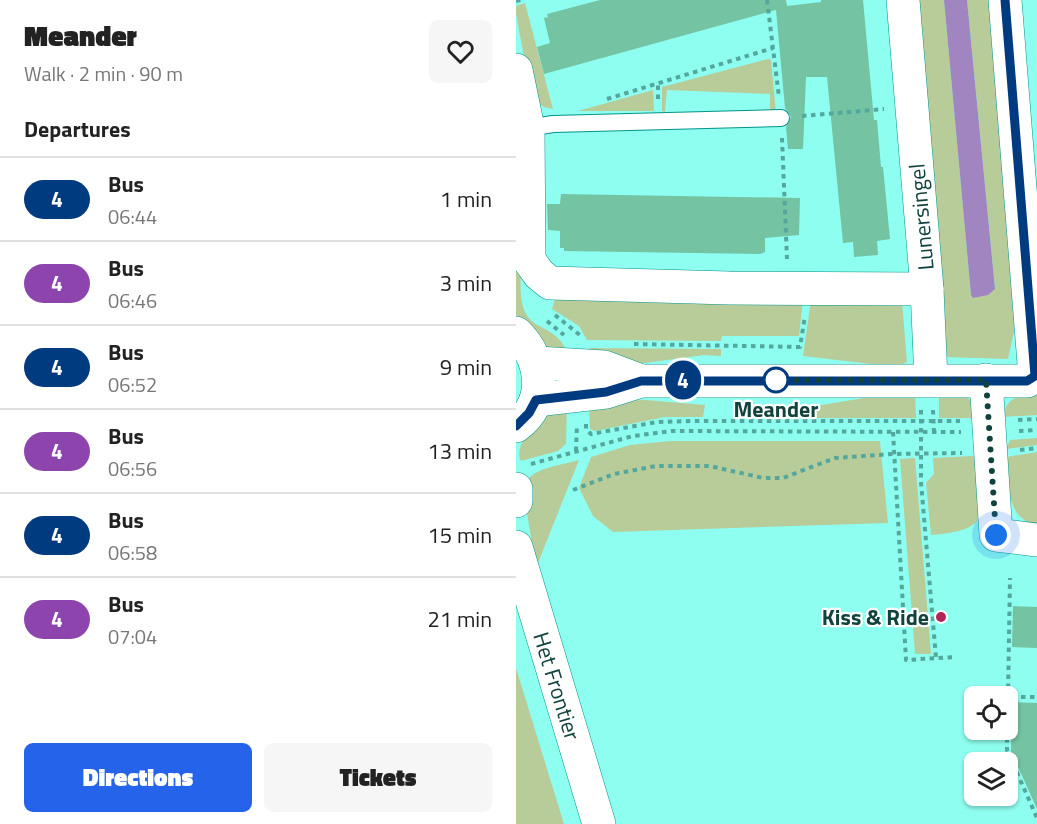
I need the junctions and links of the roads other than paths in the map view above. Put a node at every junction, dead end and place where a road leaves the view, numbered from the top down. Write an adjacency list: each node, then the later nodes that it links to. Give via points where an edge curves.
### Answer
1 (903, 0): 6 (street, Lunersingel)
2 (1005, 0): 10 (street, via 1035,376 1027,381)
3 (516, 70): 5 (street)
4 (781, 118): 5 (lane, via 553,124)
5 (528, 128): 6 (street, via 529,260 550,283)
6 (927, 290): 9 (street, Lunersingel)
7 (516, 333): 8 (street, via 529,346)
8 (537, 363): 11 (street, via 604,367); 12 (street, via 540,381)
9 (931, 380): 10 (street); 11 (street)
10 (986, 380): 16 (street, via 996,535)
11 (641, 381): 12 (street, via 606,392)
12 (536, 400): 13 (street)
13 (516, 426)
14 (521, 477): 15 (street)
15 (516, 501)
16 (1037, 540)
17 (516, 547): 18 (street, Het Frontier)
18 (599, 824)

